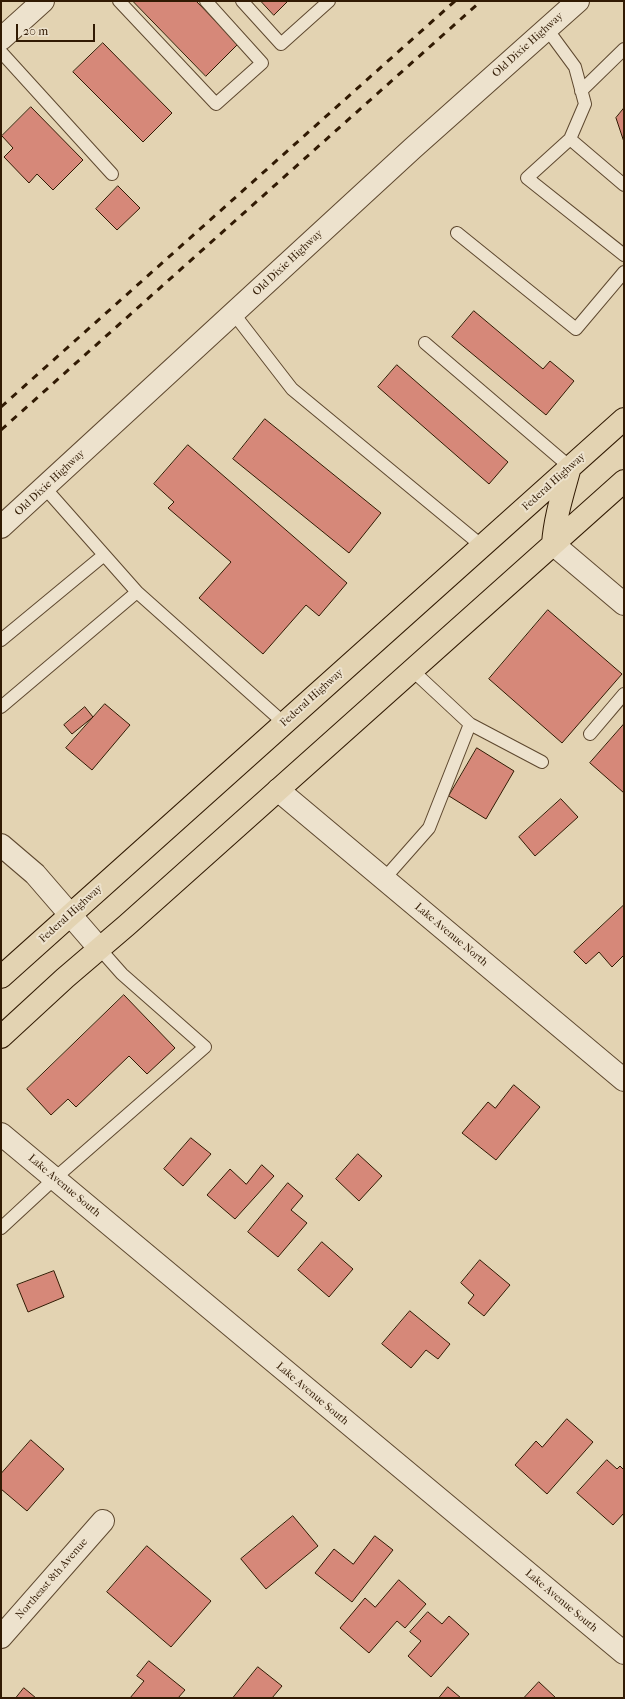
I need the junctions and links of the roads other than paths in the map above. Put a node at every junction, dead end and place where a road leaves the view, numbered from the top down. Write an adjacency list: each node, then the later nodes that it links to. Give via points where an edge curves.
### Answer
1 (43, 1): 8 (street)
2 (119, 1): 3 (lane, via 216,104 262,63)
3 (206, 1)
4 (242, 1): 5 (lane, via 281,44)
5 (329, 1)
6 (578, 1): 7 (street, Old Dixie Highway)
7 (547, 28): 11 (lane, via 575,67); 18 (street, Old Dixie Highway)
8 (1, 39)
9 (624, 49): 11 (lane)
10 (1, 52): 13 (lane)
11 (581, 91): 12 (lane, via 585,104)
12 (570, 139): 14 (lane); 16 (lane, via 527,178)
13 (112, 174)
14 (624, 185)
15 (457, 234): 17 (lane, via 576,329)
16 (624, 255)
17 (624, 272)
18 (234, 314): 23 (street, Old Dixie Highway); 26 (lane, via 292,389)
19 (425, 343): 21 (lane)
20 (624, 419): 21 (main road, Federal Highway)
21 (570, 467): 25 (main road, via 557,514); 26 (main road, Federal Highway)
22 (624, 481): 25 (main road)
23 (45, 488): 24 (street, Old Dixie Highway); 27 (lane)
24 (1, 527)
25 (553, 544): 29 (street); 31 (main road)
26 (482, 546): 34 (main road, Federal Highway)
27 (104, 555): 28 (lane); 30 (lane)
28 (137, 592): 33 (lane); 34 (lane)
29 (624, 604)
30 (1, 640)
31 (412, 670): 35 (lane); 38 (main road)
32 (624, 694): 36 (lane)
33 (1, 707)
34 (284, 724): 41 (main road, Federal Highway)
35 (470, 724): 37 (lane); 40 (lane, via 429,828)
36 (590, 734)
37 (542, 762)
38 (278, 790): 40 (street, Lake Avenue North); 42 (main road)
39 (1, 845): 41 (street, via 35,874)
40 (384, 879): 45 (street, Lake Avenue North)
41 (71, 915): 42 (street); 43 (main road, Federal Highway)
42 (99, 948): 44 (main road); 47 (lane, via 122,974 205,1047)
43 (1, 977)
44 (1, 1037)
45 (624, 1080)
46 (1, 1134): 47 (street, Lake Avenue South)
47 (54, 1178): 48 (lane); 51 (street, Lake Avenue South)
48 (1, 1228)
49 (103, 1521): 50 (street, Northeast 8th Avenue)
50 (1, 1637)
51 (624, 1654)

